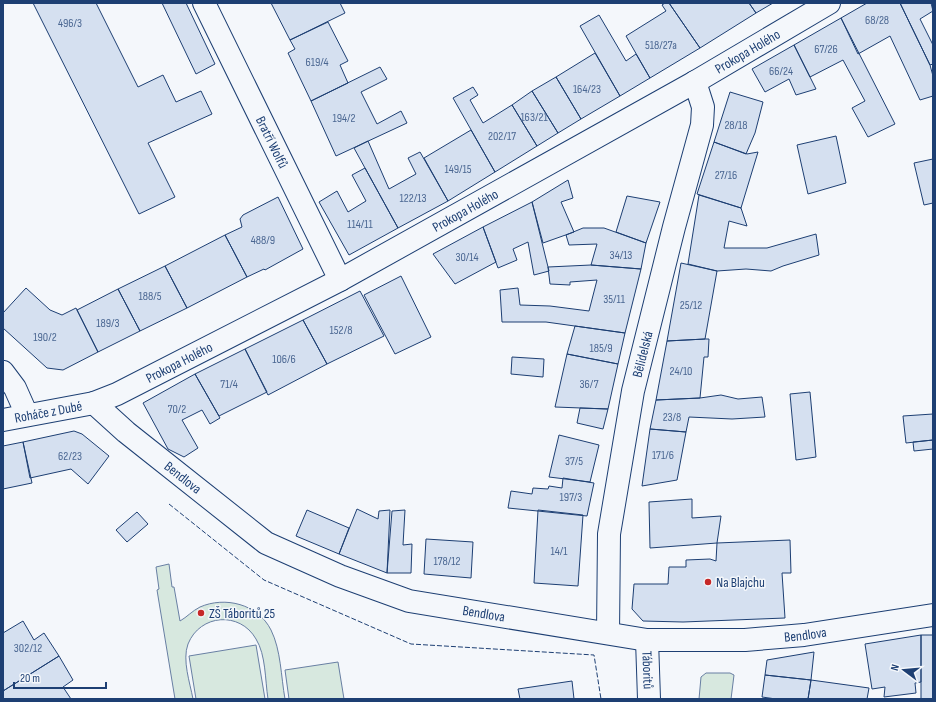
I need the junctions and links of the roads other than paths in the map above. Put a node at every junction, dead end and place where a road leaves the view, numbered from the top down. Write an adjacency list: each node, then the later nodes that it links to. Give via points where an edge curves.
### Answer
1 (204, 3): 4 (street, Bratří Wolfů)
2 (830, 3): 3 (street, Prokopa Holého)
3 (695, 82): 4 (street, Prokopa Holého); 10 (street, Bělidelská, via 703,107 702,125 633,391 609,534)
4 (340, 280): 6 (street, Prokopa Holého, via 117,394)
5 (3, 372): 7 (street, via 15,388)
6 (94, 403): 7 (street, Roháče z Dubé); 10 (street, Bendlova, via 126,432 266,543 340,576 409,601)
7 (27, 415): 8 (street, Roháče z Dubé)
8 (3, 420)
9 (933, 616): 11 (street, Bendlova, via 804,635 745,640)
10 (608, 633): 11 (street, Bendlova)
11 (648, 640): 12 (street, Táboritů)
12 (649, 699)

